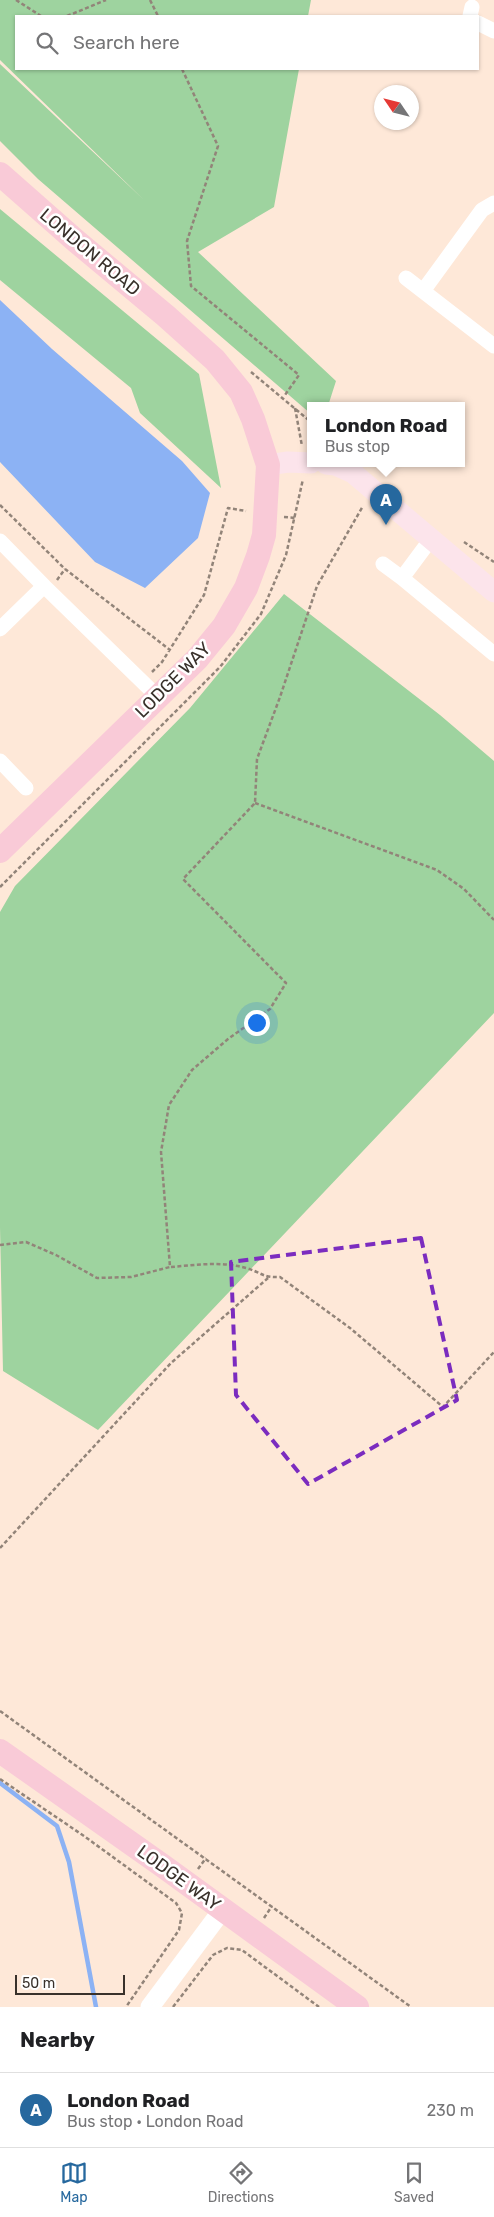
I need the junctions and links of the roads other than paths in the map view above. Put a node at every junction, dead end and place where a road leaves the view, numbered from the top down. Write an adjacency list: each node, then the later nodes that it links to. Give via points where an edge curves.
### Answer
1 (479, 24): 2 (street)
2 (494, 31)
3 (0, 174): 9 (main road, LONDON ROAD, via 215,360 241,392)
4 (494, 203): 6 (street, via 482,210)
5 (406, 278): 6 (street)
6 (422, 290): 7 (street)
7 (494, 346)
8 (307, 463): 9 (main road)
9 (268, 465): 19 (main road, LODGE WAY, via 264,535 246,588 224,626 197,659)
10 (335, 467): 11 (main road, via 353,473)
11 (431, 539): 14 (street); 16 (main road)
12 (0, 541): 15 (street)
13 (383, 564): 14 (street)
14 (402, 578): 18 (street)
15 (44, 586): 17 (street); 19 (street)
16 (494, 592)
17 (0, 629)
18 (494, 654)
19 (150, 689): 22 (main road, LODGE WAY)
20 (0, 761): 21 (street)
21 (26, 788)
22 (0, 851)
23 (0, 1752): 24 (main road, LODGE WAY)
24 (223, 1909): 25 (street); 26 (main road, LODGE WAY)
25 (150, 2007)
26 (357, 2007)

